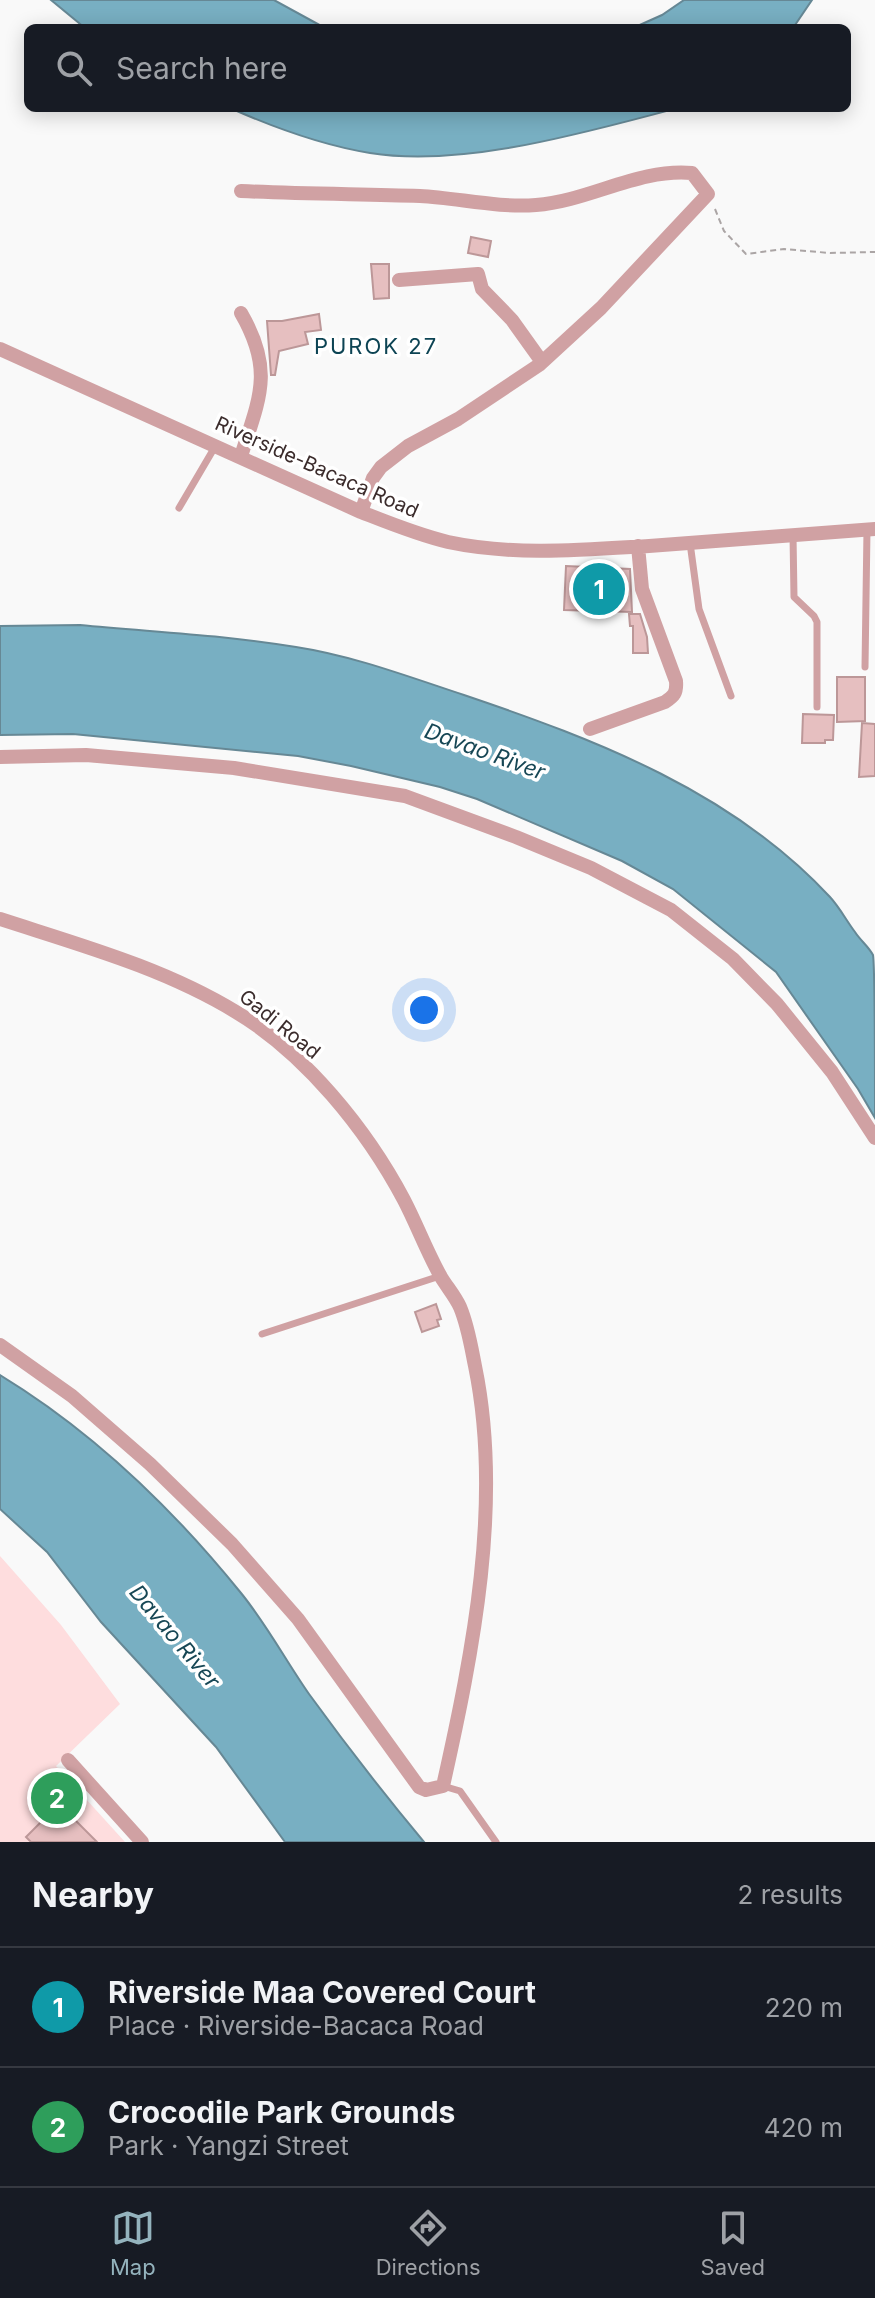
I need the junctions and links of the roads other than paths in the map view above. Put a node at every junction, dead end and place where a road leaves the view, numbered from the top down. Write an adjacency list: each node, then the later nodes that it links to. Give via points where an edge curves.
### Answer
1 (241, 191): 5 (street, via 421,196 533,206 633,180 692,173 708,194 601,308)
2 (399, 280): 5 (street, via 478,274 482,289)
3 (241, 313): 7 (street, via 255,337 263,376)
4 (0, 349): 6 (street, Riverside-Bacaca Road)
5 (542, 362): 9 (street, via 381,467)
6 (216, 445): 7 (street, Riverside-Bacaca Road); 8 (lane)
7 (241, 456): 9 (street, Riverside-Bacaca Road)
8 (179, 508)
9 (361, 512): 13 (street, Riverside-Bacaca Road, via 409,531 482,548)
10 (871, 530): 11 (street, Riverside-Bacaca Road); 14 (lane)
11 (793, 535): 12 (street, Riverside-Bacaca Road); 16 (lane, via 794,597 817,622)
12 (690, 543): 13 (street, Riverside-Bacaca Road); 15 (lane, via 699,609)
13 (638, 546): 17 (street, via 642,589 677,689 665,702)
14 (865, 667)
15 (731, 696)
16 (817, 707)
17 (590, 729)
18 (0, 757): 20 (street, via 86,755 234,768 405,796 591,868 671,910 733,959 832,1072)
19 (0, 919): 21 (street, Gadi Road, via 194,988 239,1013 280,1045 372,1148)
20 (875, 1138)
21 (440, 1276): 22 (lane); 25 (street, Gadi Road, via 460,1307 468,1332 486,1456 472,1646)
22 (262, 1334)
23 (0, 1345): 25 (street, via 72,1396 232,1544 298,1619 419,1787)
24 (68, 1760): 26 (street)
25 (443, 1786): 27 (lane, via 460,1791)
26 (142, 1842)
27 (496, 1842)

